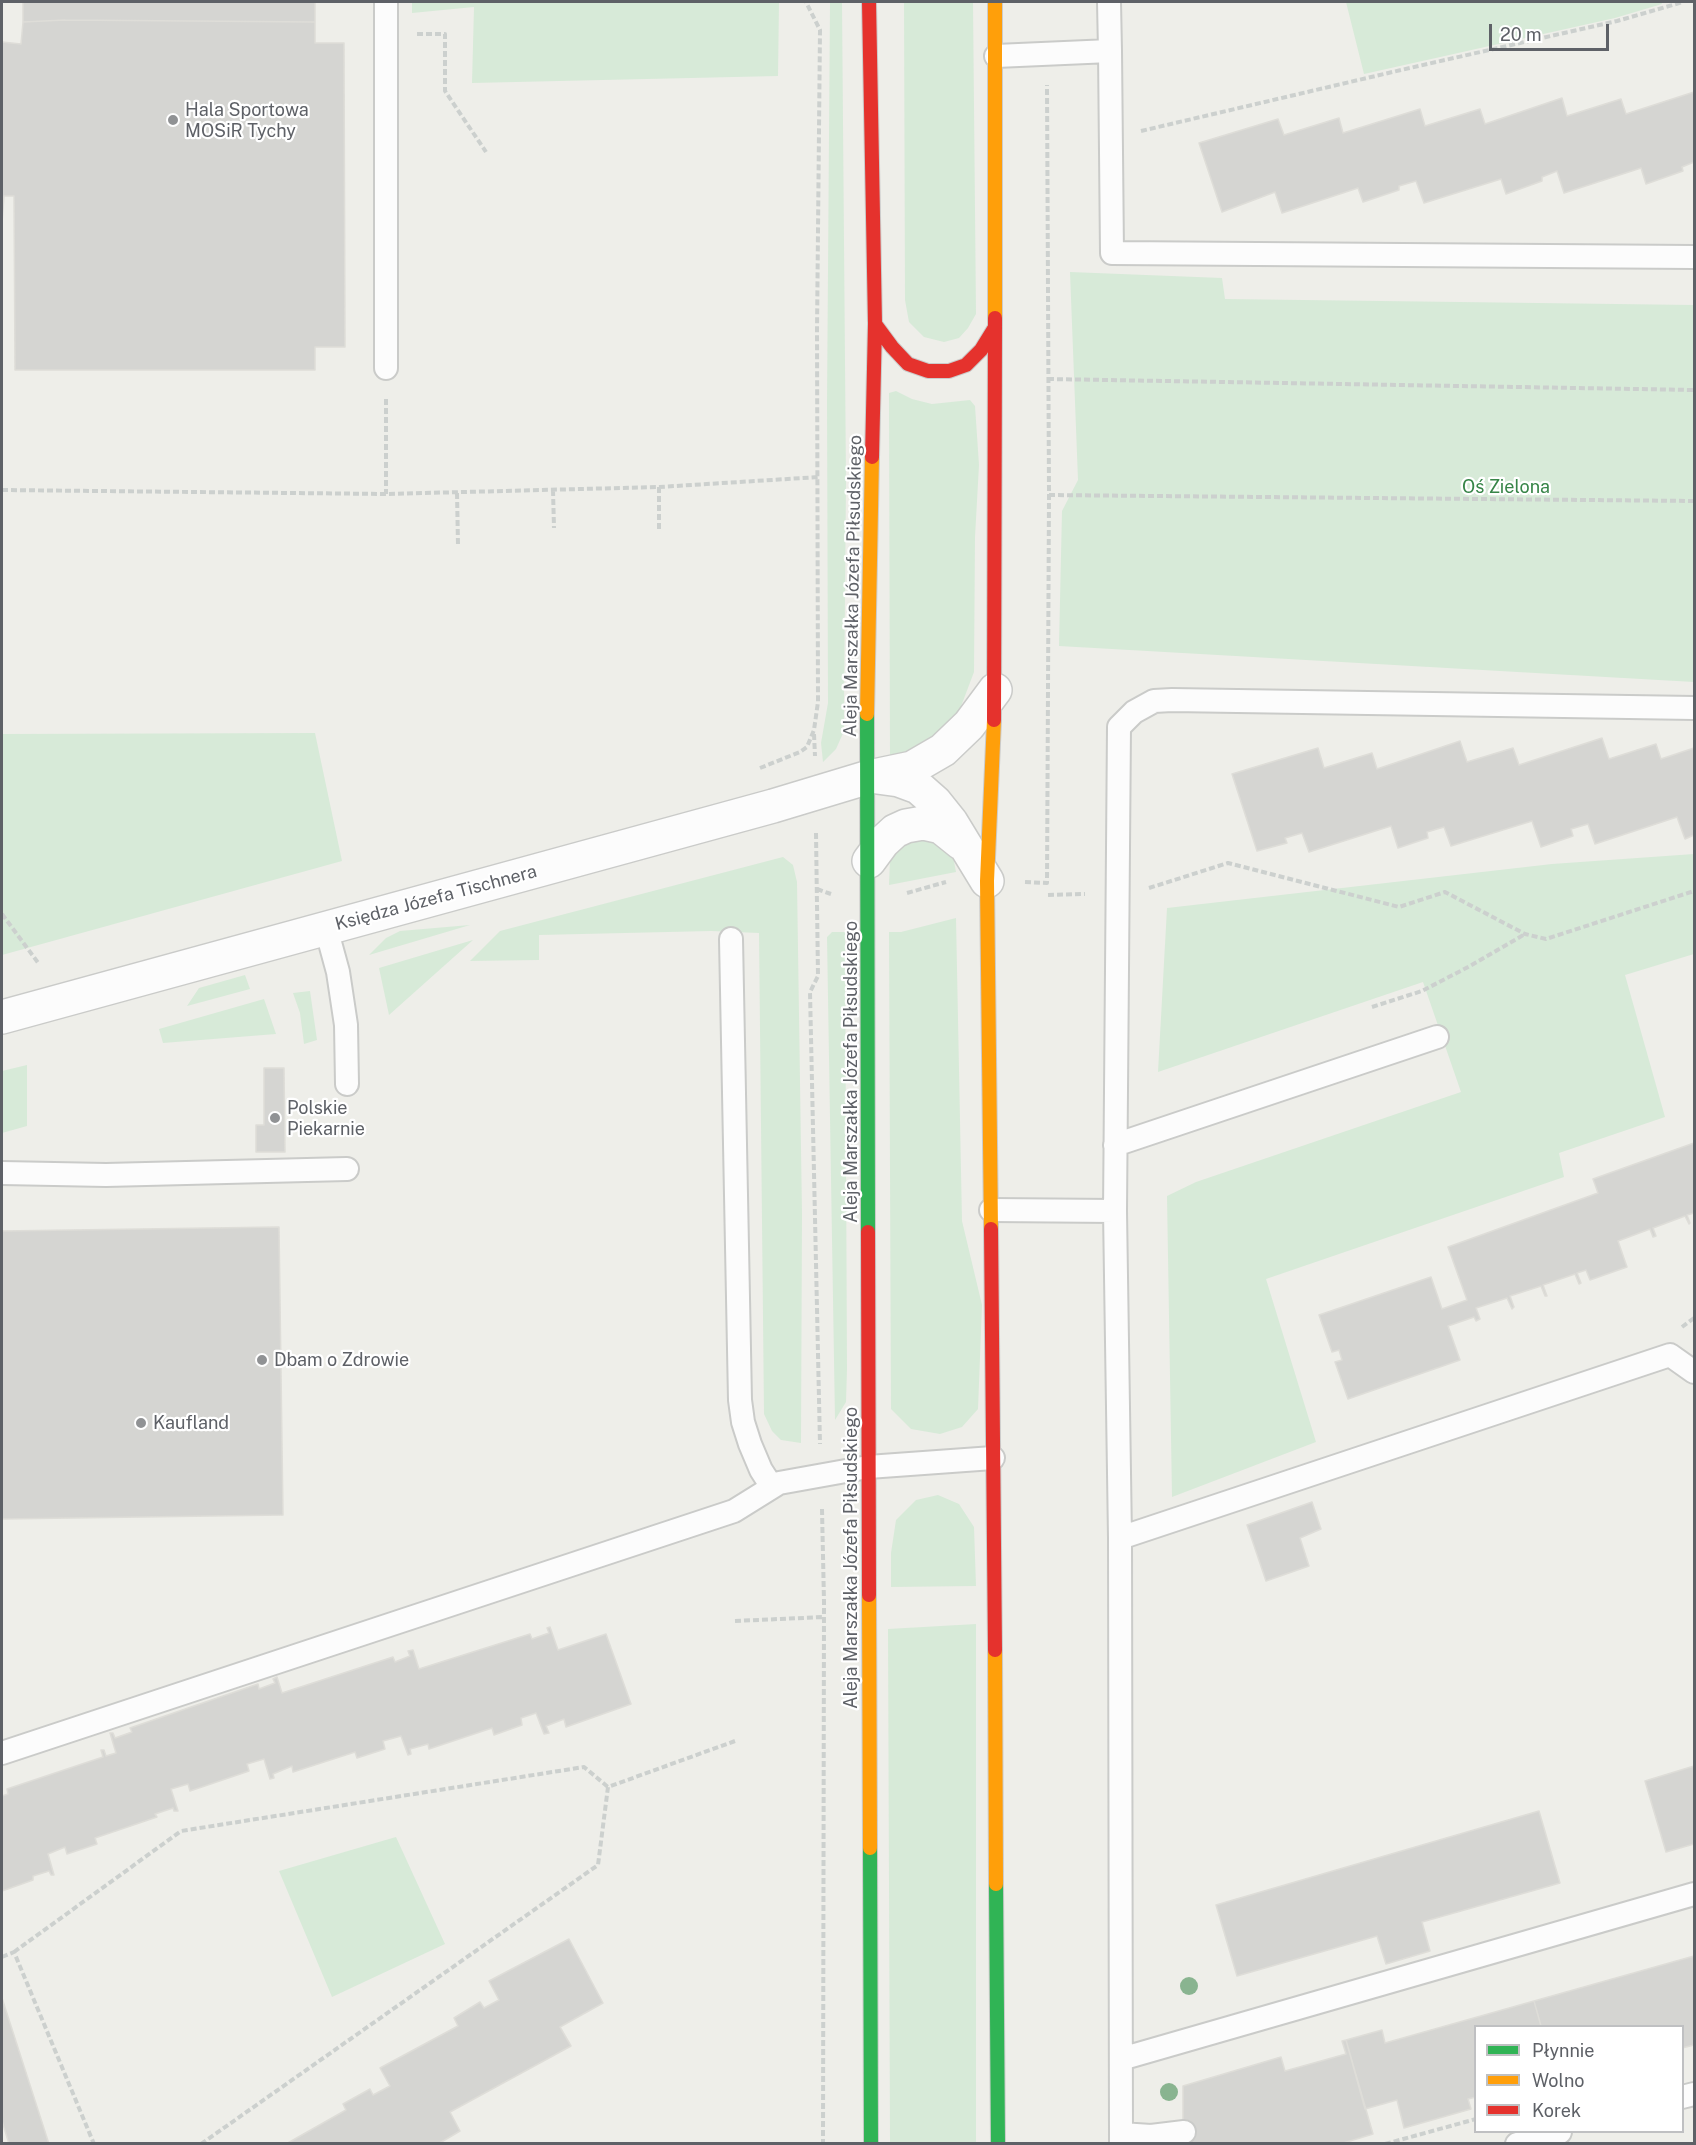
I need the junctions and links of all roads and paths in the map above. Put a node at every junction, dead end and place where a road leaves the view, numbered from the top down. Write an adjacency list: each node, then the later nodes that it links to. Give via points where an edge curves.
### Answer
1 (386, 2): 7 (lane)
2 (806, 2): 19 (path, via 820,30)
3 (869, 2): 14 (main road, Aleja Marszałka Józefa Piłsudskiego)
4 (996, 2): 10 (main road)
5 (1109, 2): 8 (lane)
6 (1683, 2): 11 (path, via 1617,21)
7 (386, 34): 12 (path, via 445,34 446,91); 16 (lane)
8 (1110, 51): 9 (lane); 11 (lane)
9 (1047, 54): 10 (lane); 17 (path)
10 (996, 56): 15 (main road)
11 (1110, 138): 13 (lane, via 1112,253)
12 (486, 152)
13 (1695, 256)
14 (875, 324): 15 (main road, via 908,364 928,371 949,371 966,365); 34 (main road, Aleja Marszałka Józefa Piłsudskiego, via 867,680)
15 (994, 329): 30 (main road)
16 (386, 368): 24 (path)
17 (1048, 379): 18 (path); 25 (path)
18 (1695, 390)
19 (819, 477): 20 (path); 32 (path, via 818,702)
20 (659, 487): 22 (path); 28 (path)
21 (2, 490): 24 (path)
22 (553, 490): 23 (path); 27 (path)
23 (457, 493): 24 (path); 29 (path)
24 (386, 494)
25 (1049, 495): 26 (path); 39 (path, via 1047,883)
26 (1695, 501)
27 (554, 528)
28 (659, 530)
29 (458, 545)
30 (995, 690): 34 (street, Księdza Józefa Tischnera, via 969,725 943,750 912,768); 39 (main road)
31 (1695, 708): 52 (lane, via 1172,700 1154,701 1134,712 1119,727)
32 (814, 730): 33 (path, via 807,747 800,752); 35 (path)
33 (759, 768)
34 (869, 777): 35 (street, Księdza Józefa Tischnera); 36 (street, via 899,780 918,787 951,822); 37 (main road, Aleja Marszałka Józefa Piłsudskiego)
35 (815, 793): 40 (path); 44 (street, Księdza Józefa Tischnera)
36 (965, 846): 37 (street, via 941,827 924,823 895,831); 39 (street)
37 (869, 861): 42 (main road, Aleja Marszałka Józefa Piłsudskiego)
38 (1228, 863): 45 (path, via 1399,907 1445,892)
39 (987, 881): 42 (path, via 951,881 902,895); 55 (main road)
40 (817, 889): 42 (path, via 836,896); 60 (path, via 818,976 810,992)
41 (1695, 891): 45 (path, via 1546,939)
42 (868, 895): 59 (main road, Aleja Marszałka Józefa Piłsudskiego)
43 (2, 914): 47 (path)
44 (326, 928): 49 (street, Księdza Józefa Tischnera); 51 (lane, via 346,1025)
45 (1526, 934): 48 (path, via 1422,991)
46 (732, 939): 61 (lane, via 740,1400 750,1444)
47 (39, 964)
48 (1372, 1007)
49 (2, 1017)
50 (1437, 1037): 52 (lane)
51 (347, 1084)
52 (1115, 1144): 56 (lane)
53 (347, 1169): 54 (lane, via 106,1175)
54 (2, 1173)
55 (991, 1210): 56 (lane); 58 (main road)
56 (1115, 1211): 62 (lane)
57 (1695, 1372): 62 (lane, via 1670,1355)
58 (993, 1458): 59 (lane); 80 (main road)
59 (868, 1467): 60 (lane); 79 (main road, Aleja Marszałka Józefa Piłsudskiego)
60 (821, 1476): 61 (lane); 63 (path)
61 (772, 1487): 66 (lane, via 734,1511)
62 (1120, 1538): 71 (lane)
63 (824, 1617): 64 (path); 78 (path)
64 (735, 1621)
65 (735, 1741): 67 (path)
66 (2, 1753)
67 (608, 1787): 69 (path, via 584,1767 181,1831); 77 (path, via 598,1865)
68 (1695, 1894): 71 (lane)
69 (14, 1952): 70 (path); 76 (path)
70 (2, 1957)
71 (1121, 2059): 75 (lane)
72 (1474, 2120): 81 (path)
73 (1184, 2132): 75 (lane)
74 (1556, 2133): 82 (lane)
75 (1121, 2139)
76 (94, 2144)
77 (201, 2144)
78 (823, 2144)
79 (871, 2144)
80 (998, 2144)
81 (1385, 2144)
82 (1517, 2144)

